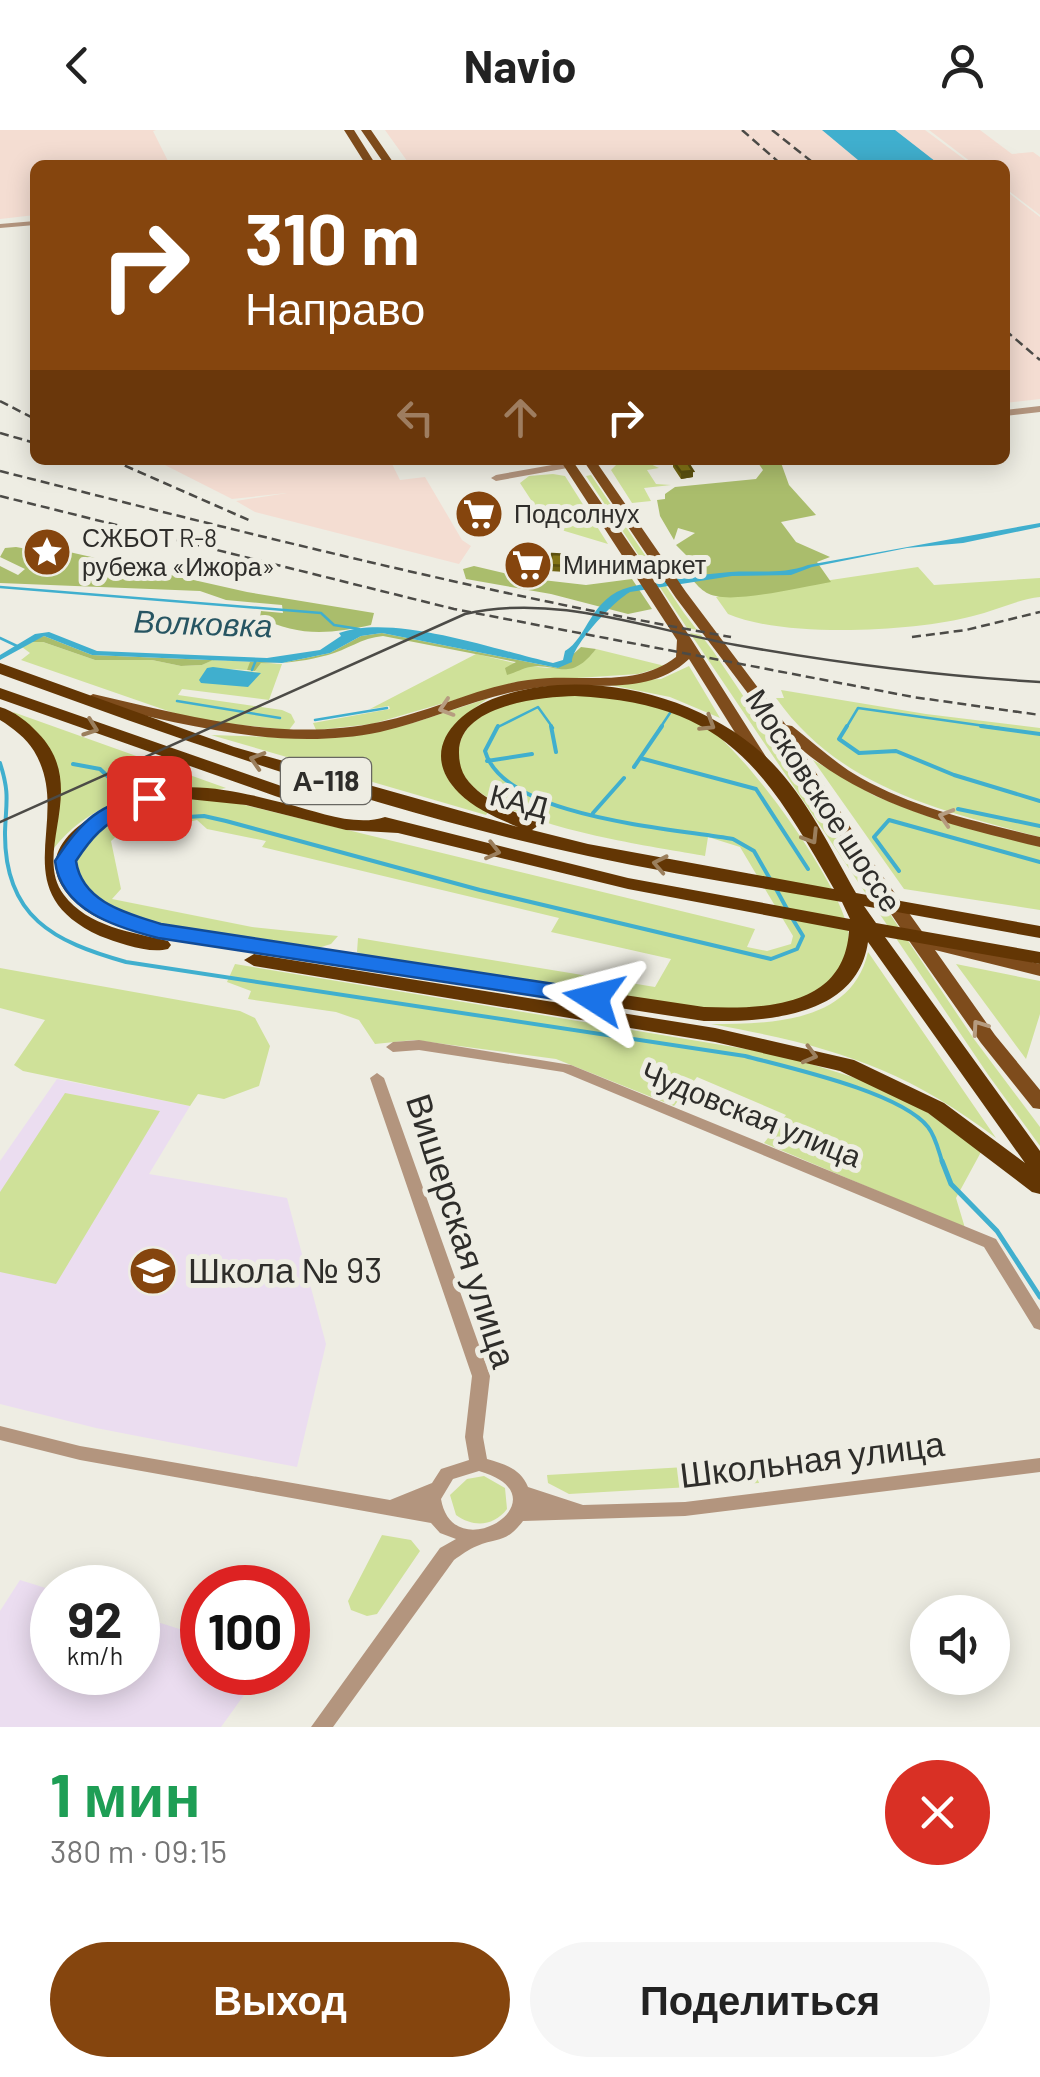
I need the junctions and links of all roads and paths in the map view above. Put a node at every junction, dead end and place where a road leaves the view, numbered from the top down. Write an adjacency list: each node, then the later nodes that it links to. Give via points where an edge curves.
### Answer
1 (348, 130): 3 (main road)
2 (366, 130): 4 (main road)
3 (368, 160)
4 (387, 160)
5 (30, 221): 6 (street)
6 (0, 224)
7 (1040, 408): 8 (street)
8 (1010, 412)
9 (554, 465): 12 (street)
10 (570, 465): 13 (main road, Московское шоссе)
11 (592, 465): 18 (main road, Московское шоссе)
12 (496, 478)
13 (684, 641): 16 (main road, one-way to 16, via 682,658 658,674 526,684 339,734 246,733); 19 (main road, Московское шоссе)
14 (2, 669): 16 (highway, КАД / А-118)
15 (0, 693): 20 (highway, КАД / А-118, one-way to 20, via 190,763)
16 (70, 694): 22 (highway, КАД / А-118, one-way to 16, via 337,785)
17 (0, 712): 34 (highway, one-way to 34, via 30,735 48,761 53,787 47,882 74,915 96,926 150,943 803,1052 912,1094)
18 (775, 719): 21 (main road, one-way to 18, via 880,793); 32 (main road, Московское шоссе, one-way to 18, via 872,874)
19 (760, 761): 22 (highway, one-way to 19, via 488,807 459,783 449,768 454,734 498,702 527,694 605,692 691,714); 24 (highway, Московское шоссе, one-way to 24)
20 (399, 828): 24 (highway, via 348,824 246,797 149,798 106,815 78,837 66,861 68,878 84,900 158,931 704,1014 762,1013 829,992 855,959); 25 (highway, КАД / А-118, one-way to 25)
21 (1040, 842)
22 (588, 850): 23 (highway, КАД / А-118, one-way to 22)
23 (830, 896): 26 (highway); 27 (highway, КАД / А-118)
24 (860, 915): 33 (highway, Московское шоссе)
25 (825, 920): 28 (highway, КАД / А-118); 29 (main road)
26 (1040, 920)
27 (1040, 932)
28 (1040, 958)
29 (1040, 970)
30 (394, 1047): 35 (street, Чудовская улица, via 419,1044 566,1068 990,1244)
31 (377, 1078): 37 (street, Вишерская улица, via 481,1376 474,1437)
32 (1040, 1103)
33 (1040, 1167)
34 (1040, 1186)
35 (1040, 1324)
36 (0, 1434): 41 (street)
37 (479, 1464): 39 (street, via 456,1468); 40 (street, via 510,1474)
38 (1040, 1465): 43 (street, Школьная улица)
39 (434, 1489): 41 (street); 44 (street)
40 (522, 1493): 42 (street); 43 (street, Школьная улица)
41 (394, 1507): 44 (street)
42 (520, 1514): 43 (street, Школьная улица); 45 (street, via 504,1530)
43 (592, 1515)
44 (442, 1523): 45 (street); 46 (street)
45 (475, 1538): 46 (street)
46 (447, 1554): 47 (street)
47 (320, 1727)

